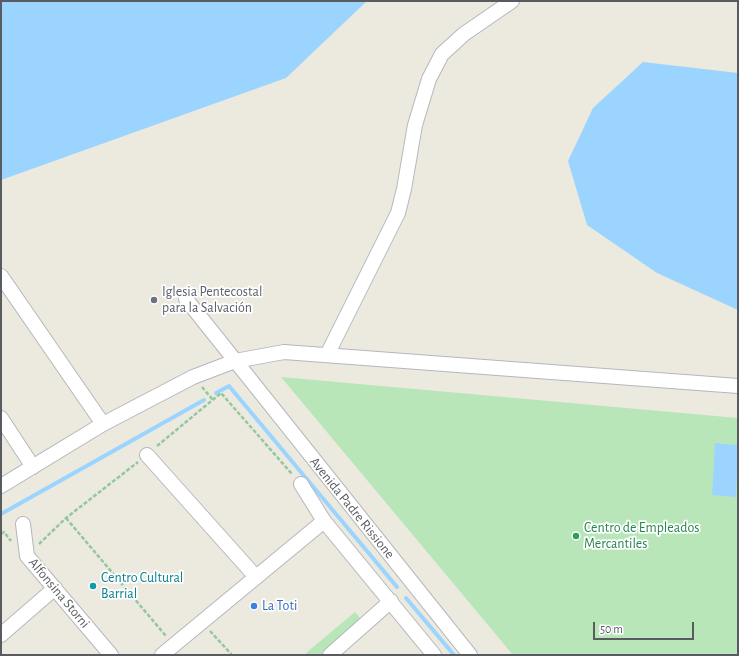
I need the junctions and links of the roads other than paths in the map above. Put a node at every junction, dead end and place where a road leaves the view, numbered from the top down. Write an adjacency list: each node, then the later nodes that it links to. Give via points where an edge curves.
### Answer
1 (512, 1): 4 (street, via 464,34 442,54 429,79 415,125 398,213)
2 (1, 276): 8 (street)
3 (186, 299): 5 (street, Avenida Padre Rissione)
4 (327, 355): 5 (street, via 284,352); 6 (street)
5 (235, 361): 8 (street, via 194,377); 23 (street, Avenida Padre Rissione)
6 (738, 386)
7 (1, 418): 10 (street)
8 (103, 424): 10 (street)
9 (147, 455): 15 (street)
10 (33, 467): 12 (street)
11 (301, 484): 13 (street)
12 (1, 486)
13 (324, 521): 15 (street); 17 (street)
14 (23, 524): 16 (street, Alfonsina Storni, via 27,556)
15 (256, 577): 20 (street)
16 (55, 588): 18 (street); 19 (street, Alfonsina Storni)
17 (391, 601): 21 (street); 22 (street)
18 (1, 635)
19 (111, 655)
20 (162, 655)
21 (330, 655)
22 (434, 655)
23 (470, 655)

